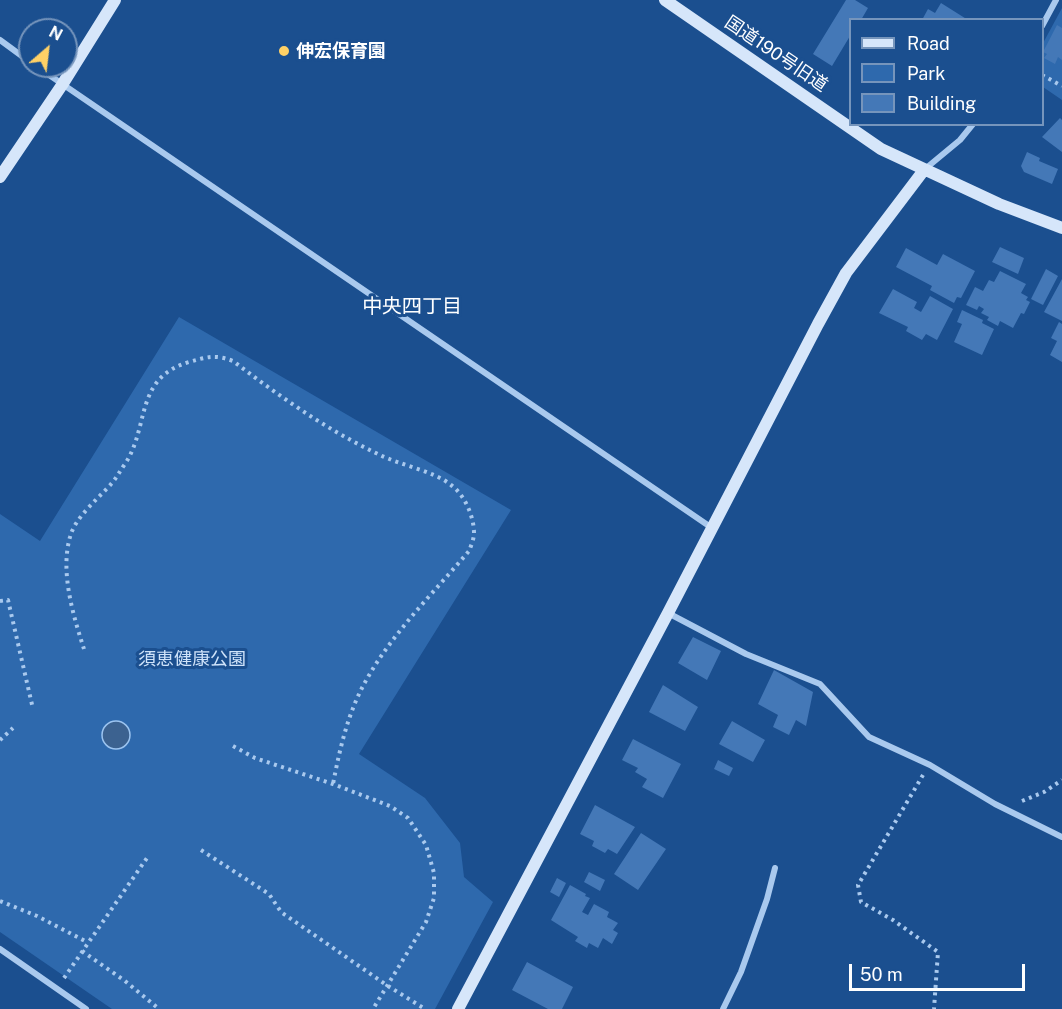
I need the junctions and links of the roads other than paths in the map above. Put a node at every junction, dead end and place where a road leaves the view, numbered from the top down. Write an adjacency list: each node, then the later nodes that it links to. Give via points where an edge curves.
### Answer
1 (115, 0): 8 (street)
2 (665, 0): 10 (street, 国道190号旧道, via 880,149)
3 (1056, 0): 4 (street)
4 (1044, 22)
5 (0, 40): 6 (street)
6 (18, 53)
7 (52, 78): 8 (street)
8 (62, 85): 11 (street); 13 (street)
9 (971, 126): 10 (street)
10 (924, 170): 12 (street, 国道190号旧道); 13 (street, via 846,273)
11 (0, 177)
12 (1062, 228)
13 (712, 528): 14 (street)
14 (668, 613): 15 (street, via 746,654 820,684 869,737 930,765 995,804); 19 (street)
15 (1062, 837)
16 (775, 868): 20 (street, via 741,972)
17 (0, 949): 18 (street)
18 (86, 1009)
19 (458, 1009)
20 (723, 1009)

